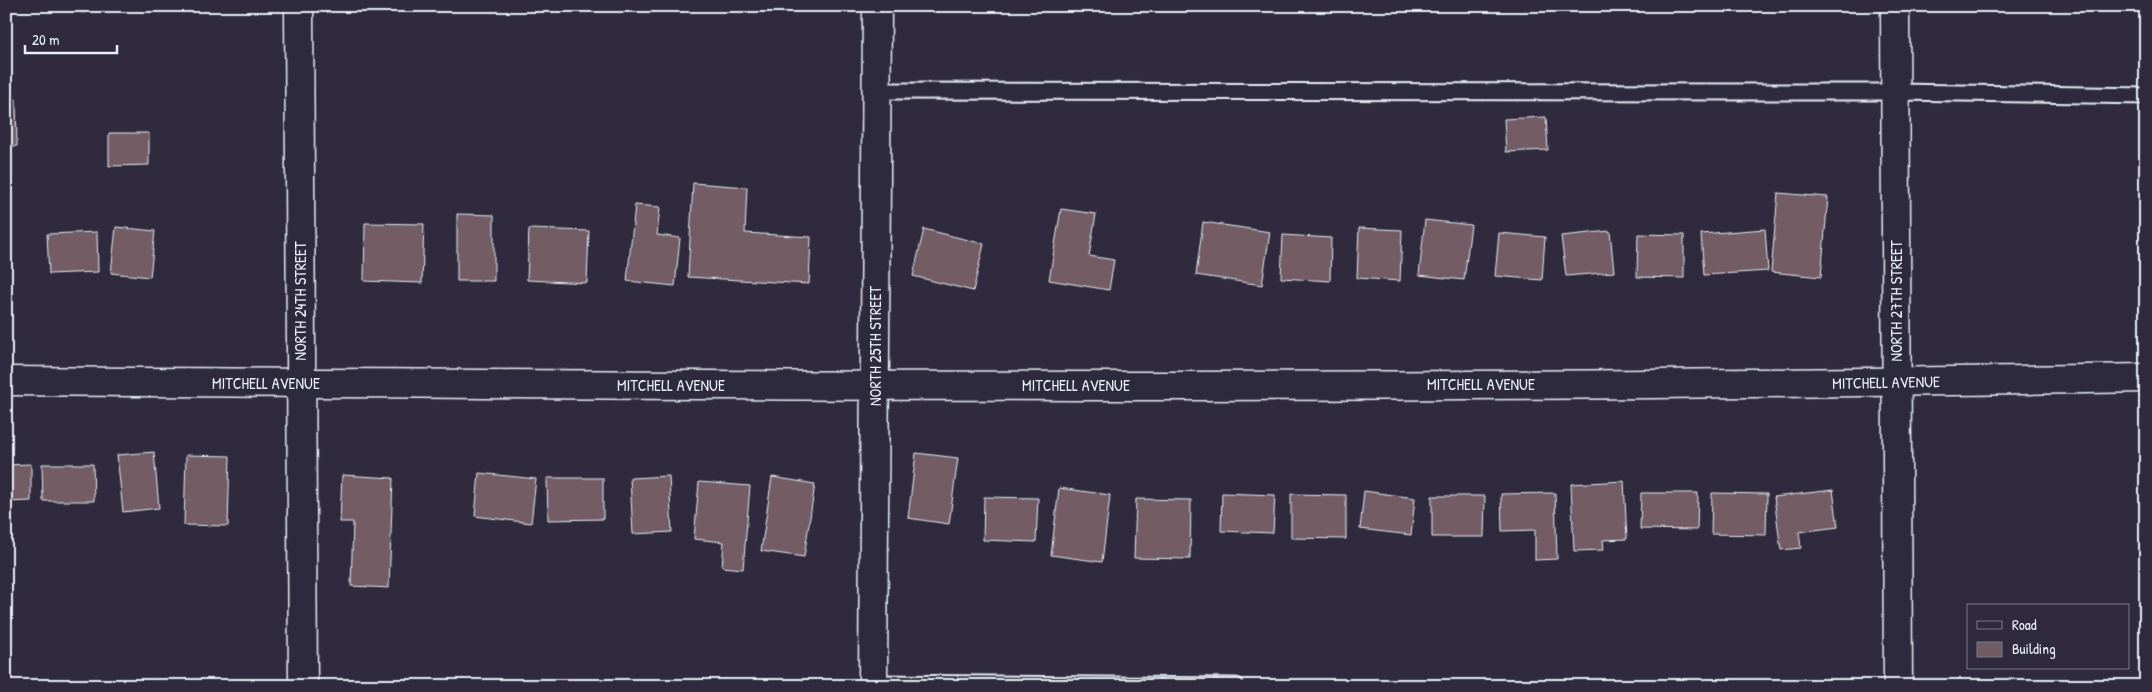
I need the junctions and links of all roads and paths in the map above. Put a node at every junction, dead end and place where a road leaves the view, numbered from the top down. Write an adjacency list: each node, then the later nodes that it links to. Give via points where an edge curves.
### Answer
1 (299, 6): 10 (street, NORTH 24TH STREET)
2 (878, 6): 4 (street, NORTH 25TH STREET)
3 (1894, 6): 5 (street, NORTH 27TH STREET)
4 (877, 91): 5 (lane); 11 (street, NORTH 25TH STREET)
5 (1895, 92): 6 (lane); 9 (street, NORTH 27TH STREET)
6 (2146, 96)
7 (2146, 378): 9 (street, MITCHELL AVENUE)
8 (6, 381): 10 (street, MITCHELL AVENUE)
9 (1896, 382): 11 (street, MITCHELL AVENUE); 15 (street, NORTH 27TH STREET)
10 (300, 383): 11 (street, MITCHELL AVENUE); 13 (street, NORTH 24TH STREET)
11 (875, 386): 12 (street, NORTH 25TH STREET)
12 (873, 685): 14 (lane)
13 (303, 686)
14 (1236, 686)
15 (1898, 686)

